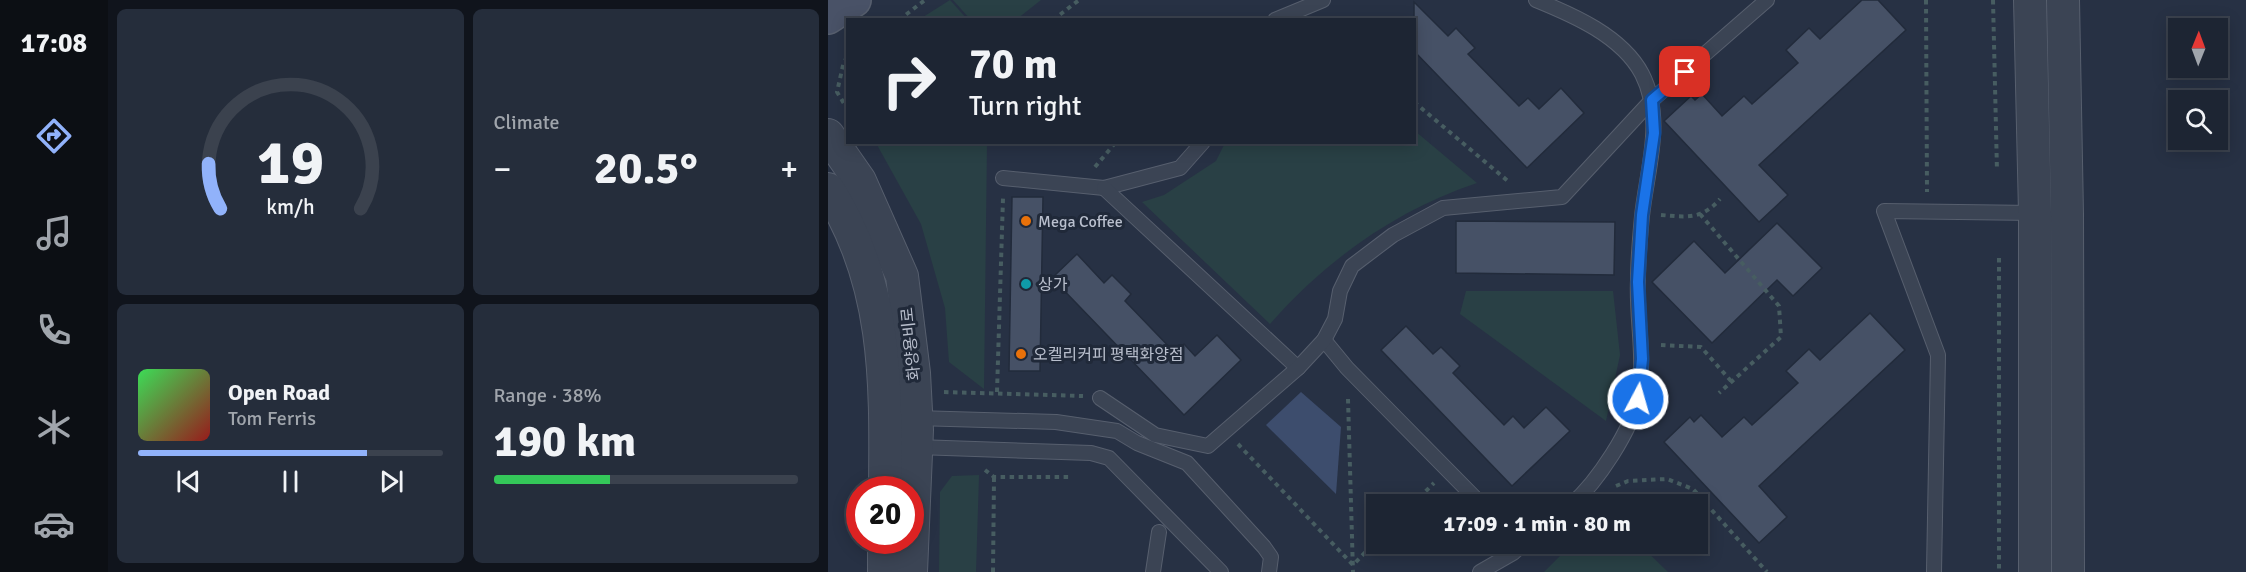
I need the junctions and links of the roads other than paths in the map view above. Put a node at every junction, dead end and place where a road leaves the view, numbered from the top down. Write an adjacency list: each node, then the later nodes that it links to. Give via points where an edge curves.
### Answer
1 (854, 0): 7 (main road)
2 (1323, 0): 8 (lane)
3 (1536, 0): 9 (lane, via 1594,28 1620,48 1641,72)
4 (1767, 0): 9 (lane)
5 (2030, 0): 15 (street)
6 (2063, 0): 15 (street)
7 (828, 17)
8 (1280, 18)
9 (1652, 100): 16 (lane, via 1562,197 1443,208 1394,235 1352,266); 24 (lane, via 1654,133 1642,215 1638,282 1638,399 1615,451)
10 (828, 135): 20 (street, 화양용비로, via 860,181 902,276)
11 (1201, 144): 13 (lane, via 1180,168)
12 (1003, 178): 13 (lane)
13 (1104, 188): 17 (lane)
14 (828, 189): 22 (street, 화양용비로, via 860,256 876,309 886,376)
15 (2051, 213): 34 (lane, via 1884,211 1938,355); 35 (street); 36 (street)
16 (1324, 340): 17 (lane); 23 (lane)
17 (1299, 368): 19 (lane, via 1208,447)
18 (1101, 398): 19 (lane)
19 (1148, 430): 21 (lane)
20 (916, 433): 21 (lane, via 1056,423 1117,431); 29 (street, 화양용비로); 31 (lane, via 1109,458)
21 (1137, 443): 32 (lane, via 1187,463 1264,547 1271,557)
22 (874, 476)
23 (1472, 494)
24 (1581, 494)
25 (1159, 532): 30 (lane)
26 (877, 554): 28 (street)
27 (1511, 554): 33 (lane)
28 (884, 572)
29 (911, 572)
30 (1153, 572)
31 (1221, 572)
32 (1269, 572)
33 (1480, 572)
34 (1934, 572)
35 (2035, 572)
36 (2068, 572)

